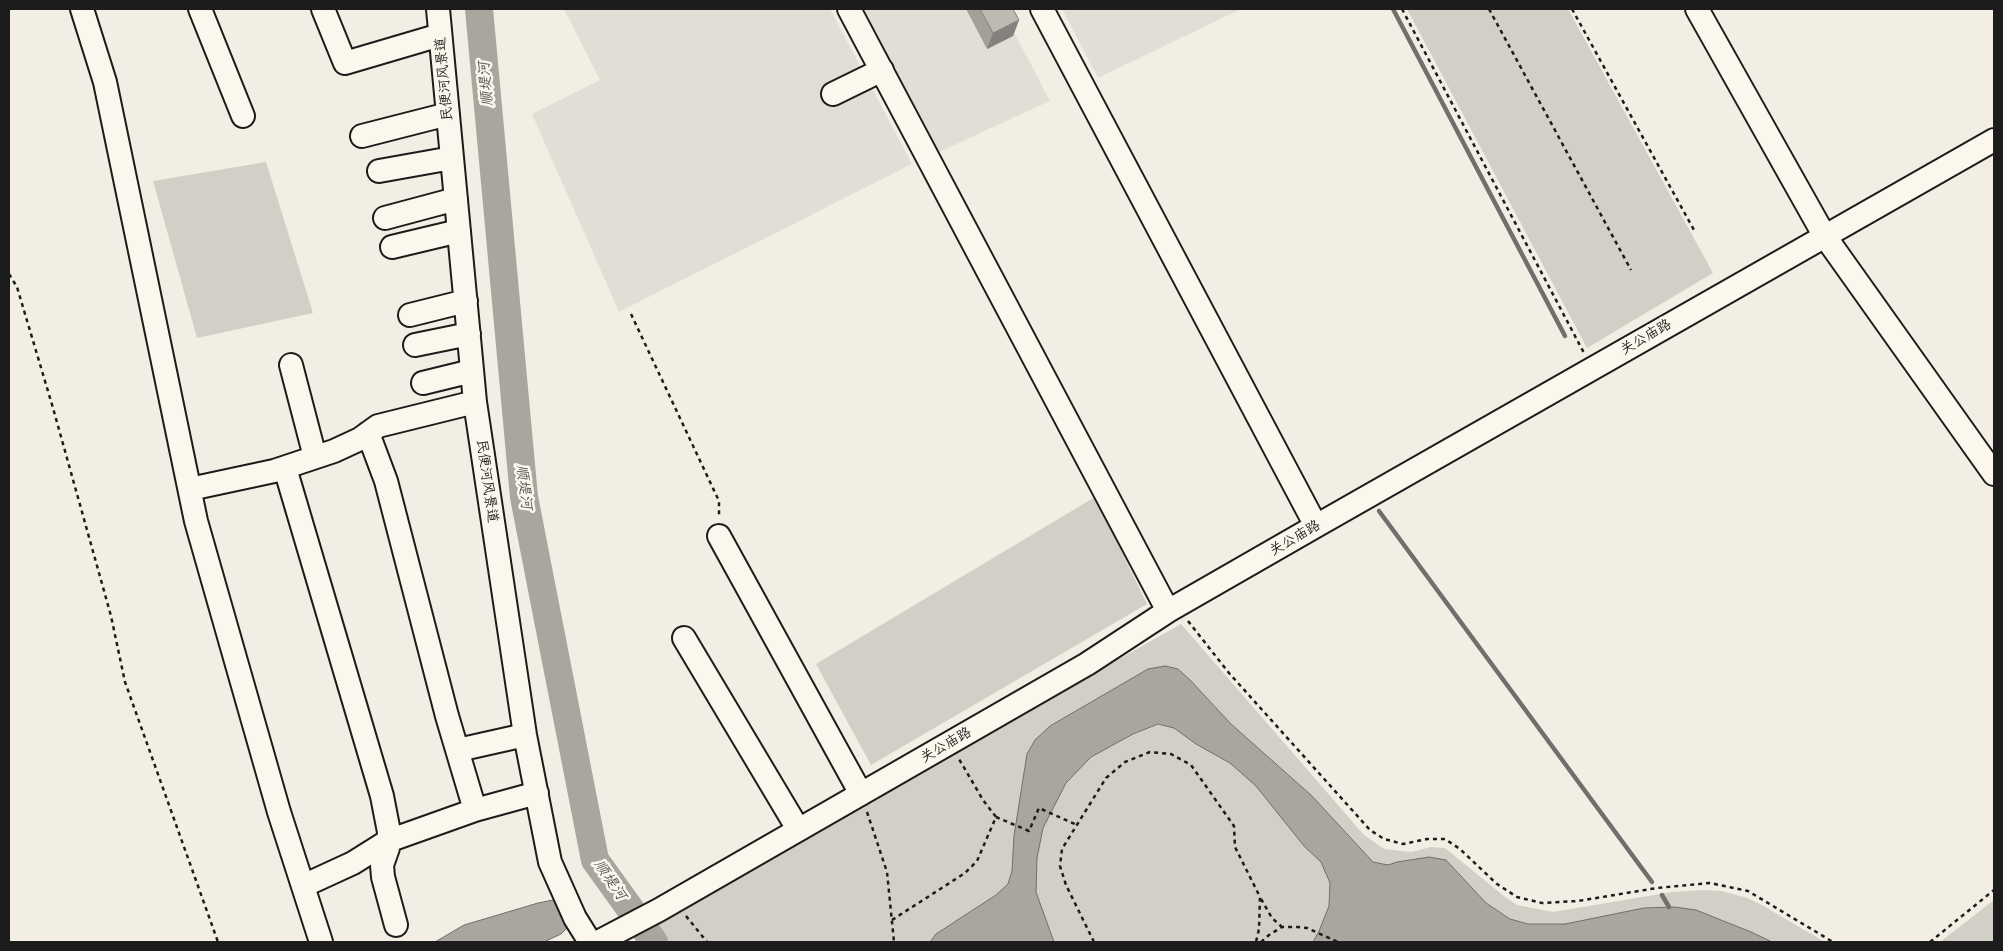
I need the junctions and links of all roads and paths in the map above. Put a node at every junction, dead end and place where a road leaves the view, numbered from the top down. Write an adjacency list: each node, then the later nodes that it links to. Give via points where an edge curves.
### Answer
1 (82, 9): 42 (street, via 104,82)
2 (200, 9): 15 (street)
3 (323, 9): 11 (street, via 345,64)
4 (438, 9): 11 (street, 民便河风景道)
5 (849, 9): 12 (street)
6 (1042, 9): 43 (street)
7 (1402, 9): 34 (path)
8 (1489, 9): 26 (path)
9 (1572, 9): 22 (path)
10 (1697, 9): 24 (street)
11 (440, 35): 14 (street, 民便河风景道)
12 (882, 70): 13 (street); 45 (street)
13 (833, 94)
14 (448, 114): 16 (street); 18 (street, 民便河风景道)
15 (243, 116)
16 (362, 136)
17 (1994, 140): 24 (street, 关公庙路)
18 (452, 158): 19 (street); 20 (street, 民便河风景道)
19 (379, 171)
20 (456, 199): 21 (street); 23 (street, 民便河风景道)
21 (385, 218)
22 (1694, 230)
23 (459, 231): 25 (street); 28 (street, 民便河风景道)
24 (1824, 236): 34 (street, 关公庙路); 41 (street)
25 (392, 248)
26 (1630, 270)
27 (9, 274): 65 (path, via 17,287 52,408 111,616 125,682)
28 (466, 301): 30 (street); 31 (street, 民便河风景道)
29 (631, 314): 44 (path, via 719,501)
30 (410, 315)
31 (469, 334): 32 (street); 35 (street, 民便河风景道)
32 (415, 345)
33 (291, 365): 39 (street)
34 (1592, 368): 43 (street, 关公庙路)
35 (472, 371): 36 (street); 37 (street, 民便河风景道)
36 (423, 383)
37 (475, 402): 38 (street, via 378,426); 47 (street, 民便河风景道)
38 (368, 434): 39 (street); 49 (street, via 386,481)
39 (315, 457): 40 (street)
40 (285, 468): 42 (street); 56 (street, via 382,796)
41 (1994, 474)
42 (190, 490): 57 (street, via 279,812)
43 (1316, 526): 45 (street, 关公庙路)
44 (719, 536): 51 (street)
45 (1172, 609): 48 (street, 关公庙路, via 1087,664); 73 (path, via 1370,830 1384,839 1403,844 1445,839 1497,884 1517,897 1542,903 1710,883 1748,891)
46 (684, 638): 55 (street)
47 (525, 734): 49 (street); 50 (street, 民便河风景道)
48 (949, 743): 51 (street, 关公庙路); 53 (path)
49 (458, 750): 52 (street)
50 (536, 793): 52 (street); 64 (street, 民便河风景道, via 550,862 575,918)
51 (860, 794): 55 (street, 关公庙路); 61 (path, via 887,872)
52 (475, 810): 56 (street)
53 (996, 817): 54 (path, via 1029,831 1039,808); 61 (path, via 977,860 966,873)
54 (1077, 825): 59 (path, via 1106,778 1126,762 1150,752 1171,754 1191,765 1234,826 1235,847); 69 (path, via 1062,849 1060,866)
55 (798, 829): 60 (street, 关公庙路)
56 (388, 841): 57 (street, via 353,863); 62 (street, via 382,864 383,877)
57 (303, 886): 66 (street)
58 (1994, 890): 74 (path)
59 (1260, 897): 63 (path); 70 (path)
60 (666, 905): 64 (street, 关公庙路); 67 (path)
61 (892, 920): 68 (path)
62 (396, 925)
63 (1282, 928): 71 (path); 72 (path, via 1307,928)
64 (597, 941)
65 (218, 942)
66 (321, 942)
67 (707, 942)
68 (894, 942)
69 (1094, 942)
70 (1256, 942)
71 (1261, 942)
72 (1338, 942)
73 (1833, 942)
74 (1930, 942)

